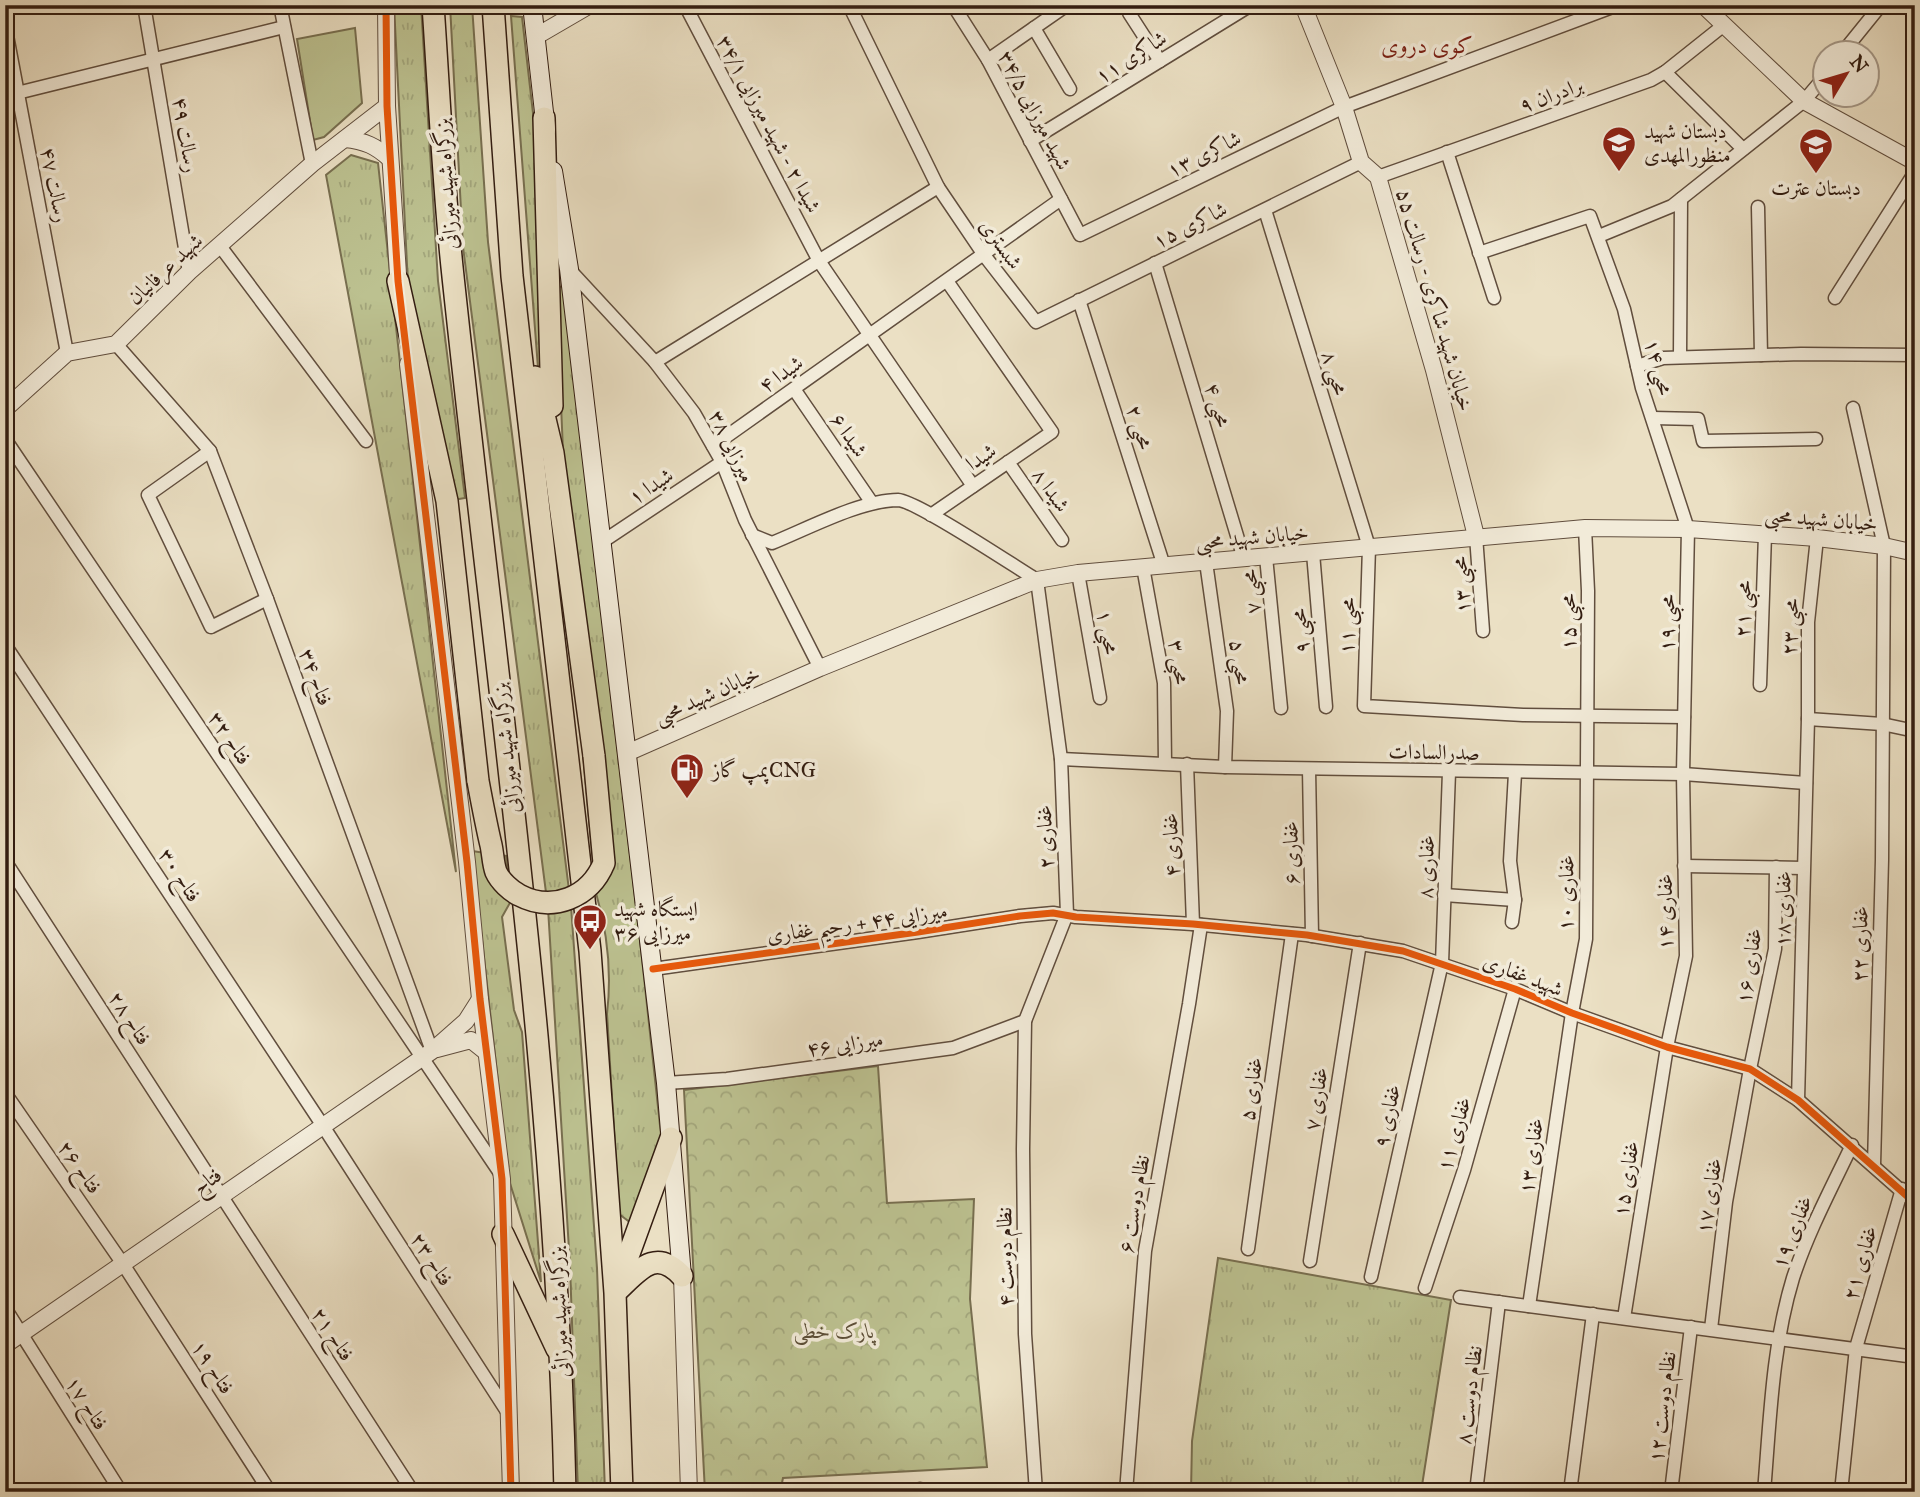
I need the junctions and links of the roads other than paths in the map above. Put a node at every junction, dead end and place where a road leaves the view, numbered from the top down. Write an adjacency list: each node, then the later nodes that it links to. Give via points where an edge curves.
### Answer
1 (144, 5): 24 (street, رسالت ۴۹)
2 (280, 5): 20 (street)
3 (386, 5): 32 (street)
4 (433, 5): 186 (highway, بزرگراه شهید میرزائی, via 452,263 536,1028)
5 (494, 5): 59 (highway)
6 (532, 5): 22 (main road)
7 (590, 5): 22 (street)
8 (685, 5): 55 (street, شیدا ۲ - شهید میرزایی ۳۴/۱)
9 (849, 5): 45 (street, شبستری)
10 (1067, 5): 21 (street)
11 (1251, 5): 26 (street, شاکری ۱۱)
12 (1303, 5): 33 (street, خیابان شهید شاکری - رسالت ۵۵)
13 (1618, 5): 33 (street, شاکری ۱۳)
14 (1881, 5): 23 (street)
15 (955, 6): 25 (street, شهید میرزایی ۳۴/۵)
16 (1705, 6): 19 (street)
17 (1129, 12): 26 (street)
18 (5, 25): 30 (street, رسالت ۴۷)
19 (1724, 25): 27 (street, برادران ۹); 31 (street)
20 (284, 27): 24 (street); 42 (street)
21 (1034, 28): 25 (street); 28 (street)
22 (536, 37): 34 (main road)
23 (1854, 38)
24 (155, 59): 30 (street); 58 (street, رسالت ۴۹)
25 (988, 60): 36 (street, شهید میرزایی ۳۴/۵)
26 (1160, 61): 36 (street, شاکری ۱۱)
27 (1665, 72): 38 (street); 39 (street, برادران ۹)
28 (1070, 89)
29 (1812, 91): 31 (street)
30 (12, 95): 68 (street, رسالت ۴۷)
31 (1804, 101): 38 (street); 43 (street)
32 (387, 106): 35 (street, شهید عرفانیان); 40 (street)
33 (1344, 107): 41 (street, خیابان شهید شاکری - رسالت ۵۵); 50 (street, شاکری ۱۳)
34 (544, 118): 57 (main road); 83 (highway)
35 (345, 139): 40 (street, via 377,147); 42 (street, شهید عرفانیان)
36 (1030, 141): 47 (street, شهید میرزایی ۳۴/۵)
37 (1915, 142): 43 (street)
38 (1743, 149): 46 (street)
39 (1447, 152): 44 (street, برادران ۹); 53 (street)
40 (390, 159): 60 (street)
41 (1362, 162): 44 (street, خیابان شهید شاکری - رسالت ۵۵); 49 (street, شاکری ۱۵)
42 (312, 164): 52 (street, شهید عرفانیان)
43 (1912, 164): 63 (street)
44 (1378, 177): 93 (street, خیابان شهید شاکری - رسالت ۵۵)
45 (938, 187): 54 (street, شبستری); 55 (street)
46 (1681, 199): 51 (street); 71 (street)
47 (1061, 200): 50 (street, شهید میرزایی ۳۴/۵); 54 (street, شیدا ۴)
48 (1759, 207): 69 (street)
49 (1265, 210): 56 (street, شاکری ۱۵); 98 (street, محبی ۸)
50 (1080, 235)
51 (1599, 236): 53 (street, محبی ۱۴, via 1590,216); 73 (street, محبی ۱۴, via 1624,309)
52 (220, 246): 58 (street, شهید عرفانیان); 80 (street)
53 (1479, 253): 62 (street)
54 (984, 255): 61 (street, شیدا ۴); 65 (street, شبستری)
55 (819, 261): 66 (street); 72 (street)
56 (1155, 263): 64 (street, شاکری ۱۵); 102 (street, محبی ۴)
57 (569, 269): 72 (street, میرزایی ۳۸); 96 (main road)
58 (189, 272): 67 (street, شهید عرفانیان)
59 (512, 276): 83 (highway); 172 (highway, via 590,951)
60 (398, 281): 83 (highway, bridge, via 447,501 478,781 497,873 523,897 541,903 561,902 580,894 604,863); 147 (street)
61 (947, 281): 66 (street, شیدا ۴); 85 (street, شیدا, via 1052,432)
62 (1494, 298)
63 (1835, 298)
64 (1079, 300): 65 (street, شاکری ۱۵); 104 (street, محبی ۲)
65 (1036, 322)
66 (871, 335): 74 (street, شیدا ۴); 86 (street)
67 (116, 344): 68 (street); 82 (street, فتاح ۳۴)
68 (67, 352): 76 (street)
69 (1761, 355): 70 (street); 71 (street)
70 (1915, 355)
71 (1680, 357): 73 (street)
72 (655, 362): 81 (street, میرزایی ۳۸, via 683,396)
73 (1637, 366): 77 (street, محبی ۱۴)
74 (794, 389): 81 (street, شیدا ۴); 87 (street, شیدا ۶)
75 (1853, 408): 97 (street, غفاری ۲۲)
76 (5, 409)
77 (1653, 418): 79 (street, via 1698,419 1703,441); 90 (street, محبی ۱۴)
78 (5, 439): 152 (street, فتاح ۳۲)
79 (1816, 439)
80 (366, 441)
81 (713, 446): 84 (street, میرزایی ۳۸)
82 (210, 451): 108 (street, فتاح ۳۴); 108 (street, via 148,495 211,627)
83 (553, 453)
84 (722, 462): 92 (street, میرزایی ۳۸); 96 (street, شیدا ۱)
85 (1008, 462): 86 (street, شیدا); 95 (street, شیدا ۸)
86 (973, 486): 88 (street, شیدا)
87 (872, 503): 88 (street, via 901,500); 92 (street, via 772,543)
88 (931, 515): 107 (street)
89 (1586, 528): 90 (street, خیابان شهید محبی); 93 (street, خیابان شهید محبی); 116 (street, محبی ۱۵)
90 (1688, 529): 91 (street, خیابان شهید محبی); 117 (street, محبی ۱۹)
91 (1765, 534): 94 (street, خیابان شهید محبی); 112 (street, محبی ۲۱)
92 (752, 535): 111 (street, میرزایی ۳۸)
93 (1476, 537): 98 (street, خیابان شهید محبی); 109 (street, محبی ۱۳)
94 (1817, 538): 97 (street, خیابان شهید محبی); 118 (street, محبی ۲۳, via 1808,622)
95 (1062, 540)
96 (602, 542): 121 (main road)
97 (1884, 546): 100 (street, خیابان شهید محبی); 119 (street, غفاری ۲۲)
98 (1369, 547): 99 (street, خیابان شهید محبی); 116 (street, محبی ۱۱, via 1364,706)
99 (1313, 553): 101 (street, خیابان شهید محبی); 114 (street, محبی ۹)
100 (1915, 553)
101 (1266, 557): 102 (street, خیابان شهید محبی); 115 (street, محبی ۷)
102 (1244, 559): 103 (street, خیابان شهید محبی)
103 (1206, 562): 104 (street, خیابان شهید محبی); 125 (street, محبی ۵, via 1227,711)
104 (1164, 566): 105 (street, خیابان شهید محبی)
105 (1143, 567): 106 (street, خیابان شهید محبی); 123 (street, محبی ۳, via 1164,683)
106 (1077, 573): 107 (street, خیابان شهید محبی); 113 (street, محبی ۱)
107 (1037, 580): 111 (street, خیابان شهید محبی); 122 (street, غفاری ۲)
108 (267, 599): 152 (street, فتاح ۳۴)
109 (1483, 631)
110 (5, 645): 157 (street, فتاح ۳۰)
111 (820, 668): 121 (street, خیابان شهید محبی)
112 (1760, 685)
113 (1100, 698)
114 (1326, 707)
115 (1281, 708)
116 (1587, 715): 117 (street); 129 (street, محبی ۱۵)
117 (1684, 717): 130 (street, محبی ۱۹)
118 (1808, 719): 119 (street); 131 (street, غفاری ۱۸)
119 (1882, 724): 120 (street); 160 (street, غفاری ۲۲)
120 (1915, 731)
121 (627, 754): 145 (main road)
122 (1061, 759): 123 (street, صدرالسادات); 138 (street, غفاری ۲)
123 (1165, 763): 124 (street, صدرالسادات)
124 (1187, 764): 125 (street, صدرالسادات); 140 (street, غفاری ۴)
125 (1225, 767): 126 (street, صدرالسادات)
126 (1310, 769): 127 (street, صدرالسادات); 142 (street, غفاری ۶)
127 (1449, 772): 128 (street, صدرالسادات); 136 (street, غفاری ۸)
128 (1515, 773): 129 (street, صدرالسادات); 137 (street, via 1510,861)
129 (1587, 773): 130 (street, صدرالسادات); 148 (street, غفاری ۱۰, via 1586,939)
130 (1683, 774): 131 (street, صدرالسادات); 133 (street, غفاری ۱۴)
131 (1806, 783): 135 (street, غفاری ۱۸)
132 (5, 861): 163 (street, فتاح ۲۸)
133 (1684, 866): 134 (street); 150 (street, غفاری ۱۴, via 1686,956)
134 (1776, 867): 135 (street); 153 (street, غفاری ۱۶, via 1775,949)
135 (1803, 868): 156 (street, غفاری ۱۸)
136 (1444, 895): 137 (street); 144 (street, غفاری ۸)
137 (1515, 900): 139 (street)
138 (1067, 914): 140 (street, شهید غفاری); 145 (street, میرزایی ۴۴ + رحیم غفاری, via 1020,916); 149 (street)
139 (1512, 922)
140 (1197, 924): 141 (street, شهید غفاری); 196 (street, نظام دوست ۶, via 1189,1004 1144,1251)
141 (1292, 934): 142 (street, شهید غفاری); 166 (street, غفاری ۵)
142 (1312, 936): 143 (street, شهید غفاری)
143 (1360, 943): 144 (street, شهید غفاری); 167 (street, غفاری ۷)
144 (1441, 963): 146 (street, شهید غفاری); 170 (street, غفاری ۹)
145 (653, 969): 154 (main road)
146 (1515, 989): 148 (street, شهید غفاری); 171 (street, غفاری ۱۱)
147 (480, 999): 151 (street); 152 (street, فتاح, via 466,1021)
148 (1572, 1013): 150 (street, شهید غفاری); 175 (street, غفاری ۱۳)
149 (1025, 1021): 154 (street, میرزایی ۴۶, via 954,1048); 195 (street, نظام دوست ۴, via 1025,1334)
150 (1667, 1047): 153 (street, شهید غفاری); 178 (street, غفاری ۱۵)
151 (486, 1052): 152 (street, فتاح, via 471,1040); 161 (street)
152 (427, 1055): 157 (street, فتاح); 161 (street)
153 (1750, 1069): 156 (street, شهید غفاری); 180 (street, غفاری ۱۷, via 1726,1202)
154 (666, 1083): 158 (main road)
155 (5, 1093): 168 (street, فتاح ۲۶)
156 (1798, 1100): 159 (street, شهید غفاری)
157 (323, 1126): 163 (street, فتاح); 187 (street, فتاح ۲۳)
158 (671, 1138): 169 (main road); 172 (highway)
159 (1852, 1145): 160 (street, شهید غفاری); 182 (street, غفاری ۱۹, via 1793,1279)
160 (1874, 1165): 162 (street, شهید غفاری)
161 (501, 1173): 165 (street)
162 (1902, 1189): 164 (street, شهید غفاری); 184 (street, غفاری ۲۱)
163 (221, 1196): 168 (street, فتاح); 190 (street, فتاح ۲۱)
164 (1915, 1203)
165 (503, 1234): 186 (highway); 187 (street)
166 (1248, 1249)
167 (1310, 1261)
168 (123, 1264): 181 (street, فتاح); 189 (street, فتاح ۱۹)
169 (682, 1276): 172 (highway, via 672,1265 644,1265); 194 (street)
170 (1371, 1277)
171 (1425, 1288)
172 (615, 1293): 193 (highway)
173 (1460, 1297): 174 (street)
174 (1499, 1302): 175 (street); 197 (street, نظام دوست ۸)
175 (1529, 1306): 177 (street)
176 (5, 1308): 181 (street, فتاح ۱۷)
177 (1593, 1314): 178 (street); 198 (street)
178 (1623, 1318): 179 (street)
179 (1691, 1327): 180 (street); 199 (street, نظام دوست ۱۲)
180 (1711, 1329): 182 (street)
181 (20, 1335): 183 (street, فتاح); 188 (street, فتاح ۱۷)
182 (1779, 1338): 184 (street); 200 (street, غفاری ۱۹)
183 (5, 1345)
184 (1856, 1348): 185 (street); 201 (street, غفاری ۲۱)
185 (1915, 1357)
186 (562, 1361): 192 (highway, بزرگراه شهید میرزائی)
187 (508, 1413): 191 (street)
188 (121, 1492)
189 (270, 1492)
190 (413, 1492)
191 (511, 1492)
192 (565, 1492)
193 (622, 1492)
194 (689, 1492)
195 (1036, 1492)
196 (1126, 1492)
197 (1476, 1492)
198 (1570, 1492)
199 (1671, 1492)
200 (1764, 1492)
201 (1841, 1492)

